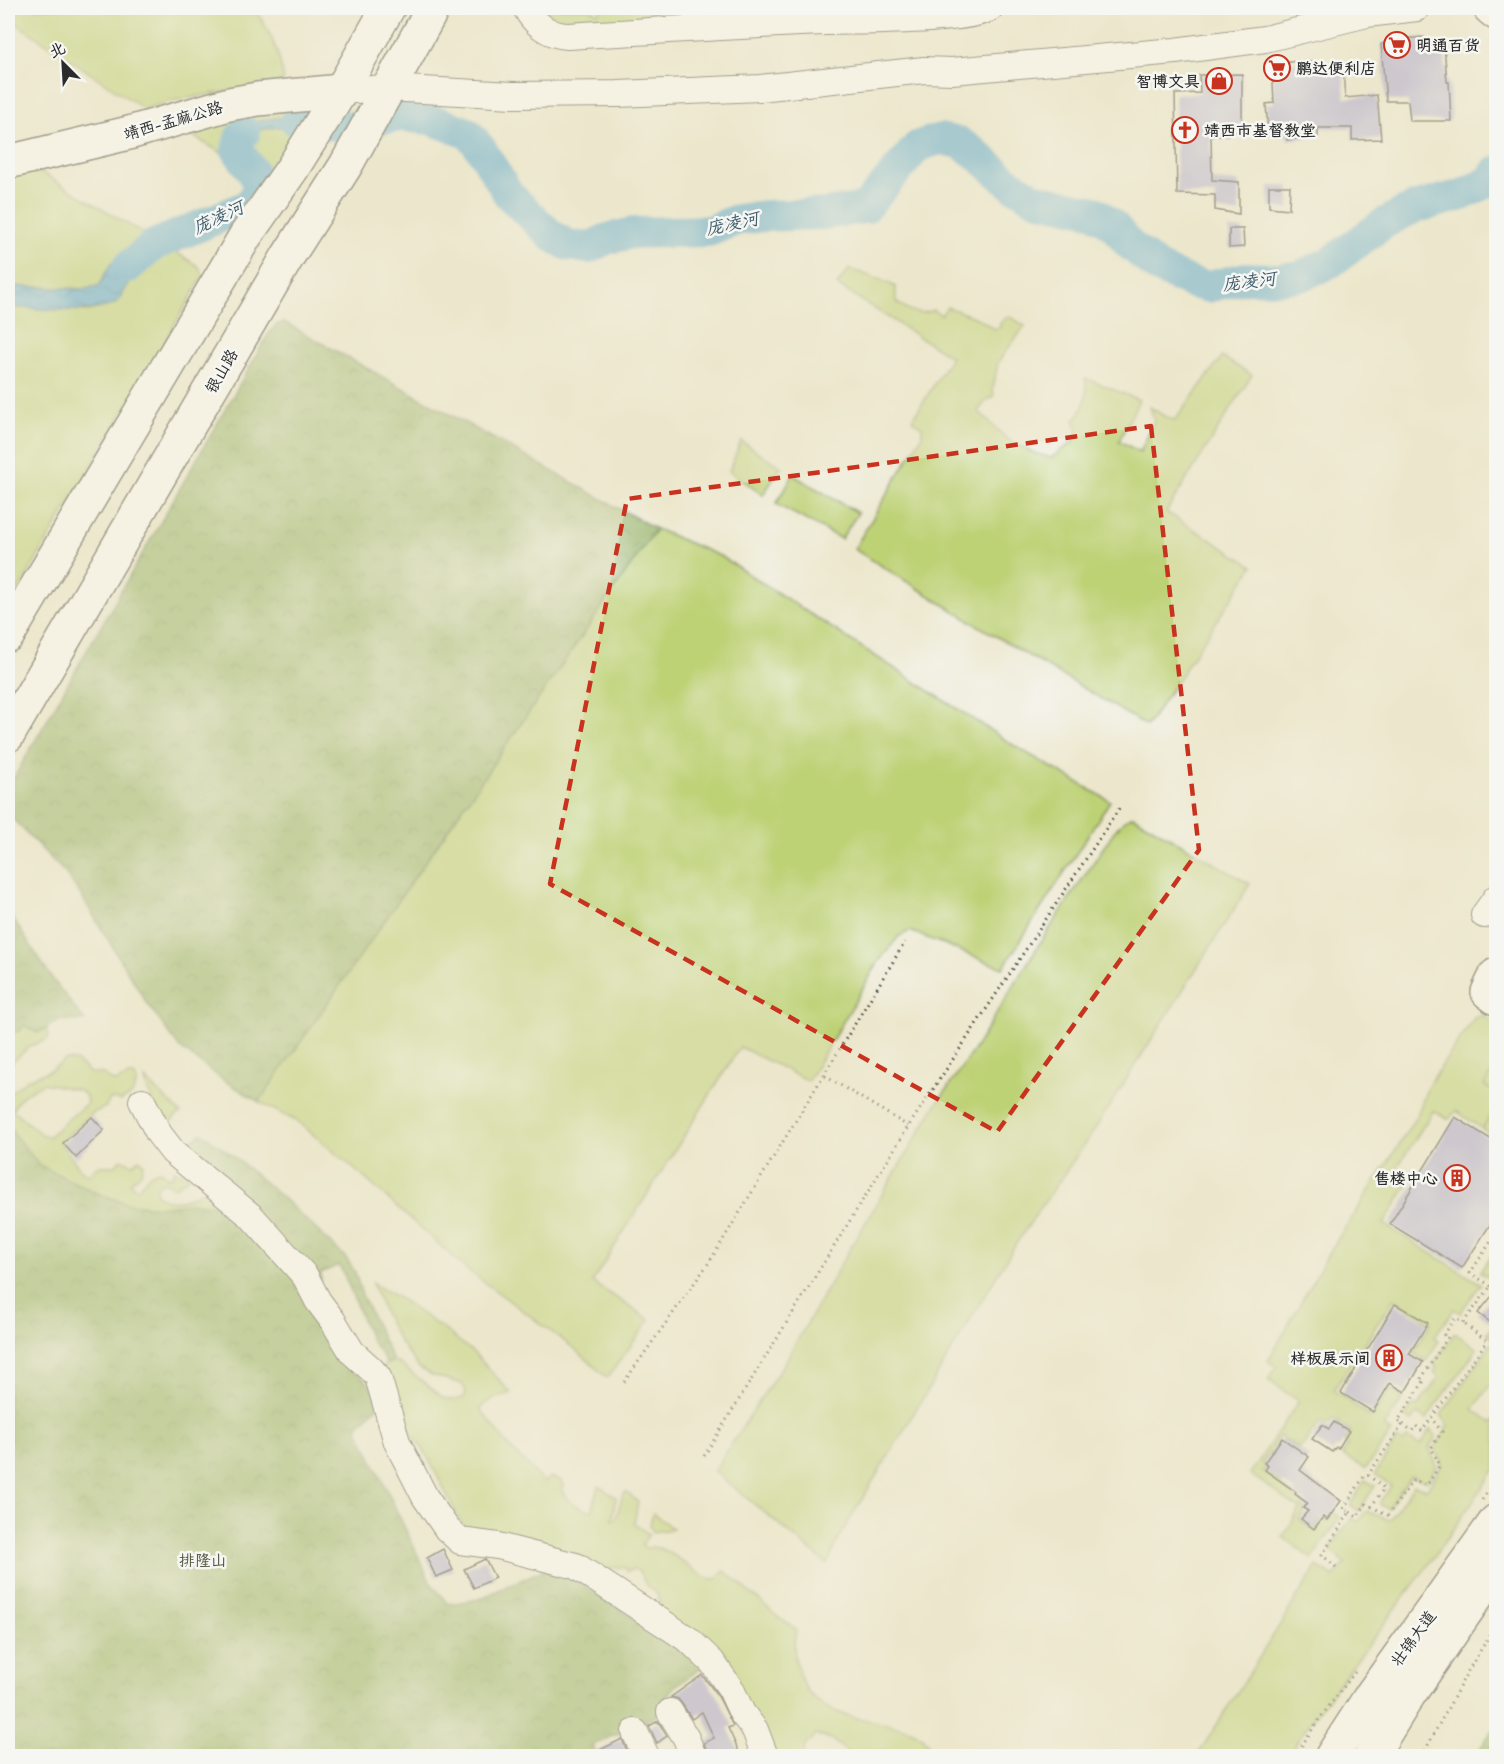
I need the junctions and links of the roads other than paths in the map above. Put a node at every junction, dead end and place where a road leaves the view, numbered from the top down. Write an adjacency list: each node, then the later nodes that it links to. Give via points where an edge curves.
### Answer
1 (388, 8): 8 (main road)
2 (433, 8): 9 (main road, 银山路)
3 (526, 8): 4 (street, via 548,31 567,36 936,18)
4 (990, 8)
5 (1417, 8): 9 (street, via 1367,14 1265,39 952,71 924,70 760,88)
6 (1490, 8): 7 (main road)
7 (1497, 14)
8 (335, 100): 9 (street); 10 (main road, 靖西-孟麻公路, via 229,104); 11 (main road, via 246,235)
9 (381, 100): 12 (main road, 银山路)
10 (8, 162)
11 (8, 635)
12 (8, 735)
13 (1497, 975): 14 (main road, via 1488,992)
14 (1497, 998)
15 (142, 1101): 19 (street, via 173,1152 251,1216 305,1276 352,1352 378,1377 400,1449 447,1529 460,1541 498,1546 576,1566 620,1594 698,1646)
16 (1497, 1521): 25 (main road, 壮锦大道)
17 (1497, 1568): 26 (main road, 壮锦大道)
18 (670, 1712): 21 (street)
19 (751, 1724): 23 (street, via 744,1736); 24 (street)
20 (635, 1732): 22 (street)
21 (686, 1753)
22 (646, 1756)
23 (750, 1756)
24 (765, 1756)
25 (1332, 1756)
26 (1371, 1756)

